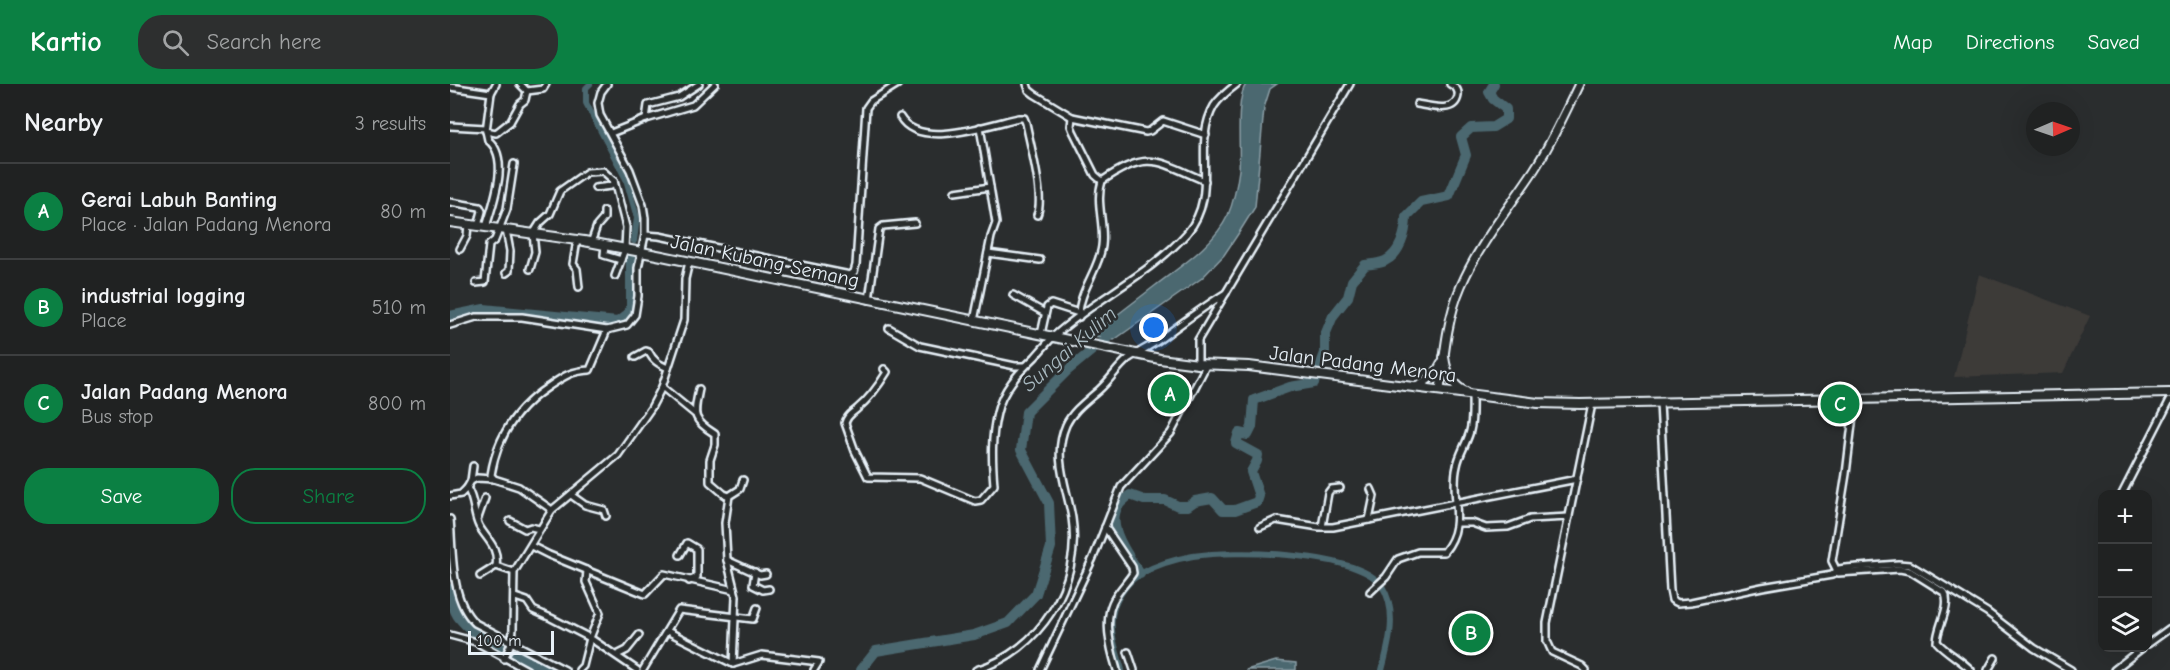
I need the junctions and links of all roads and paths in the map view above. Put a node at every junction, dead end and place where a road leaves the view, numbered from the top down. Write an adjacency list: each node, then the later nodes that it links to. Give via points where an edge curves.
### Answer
1 (496, 84): 15 (street)
2 (520, 84): 14 (street)
3 (546, 84): 14 (street, via 543,89)
4 (607, 84): 23 (street, via 598,103)
5 (699, 84): 19 (street, via 679,97 648,105)
6 (715, 84): 19 (street, via 693,105)
7 (898, 84): 41 (street, via 866,108 856,265 850,275)
8 (1027, 84): 18 (street, via 1034,94)
9 (1237, 84): 24 (street, via 1214,107)
10 (1350, 84): 57 (street)
11 (1450, 84): 16 (street, via 1458,94 1451,106)
12 (1579, 84): 71 (street, via 1556,133 1460,287)
13 (450, 87): 15 (street)
14 (527, 91): 22 (street, via 510,122 496,133)
15 (491, 93): 22 (street)
16 (1417, 104)
17 (900, 117): 21 (street, via 914,131 935,135)
18 (1072, 117): 24 (street, via 1146,132 1163,121); 26 (street, via 1073,131 1095,175)
19 (646, 119): 23 (street)
20 (450, 126): 22 (street)
21 (980, 128): 29 (street); 34 (street, via 1023,118 1038,181 1041,207)
22 (486, 130): 38 (street, via 500,160 494,200)
23 (610, 133): 41 (street, via 643,205)
24 (1206, 135): 27 (street)
25 (514, 164): 39 (street)
26 (1102, 181): 27 (street, via 1124,166 1143,160 1171,166); 61 (street, via 1102,247)
27 (1205, 181): 61 (street, via 1203,204 1194,224 1175,246)
28 (614, 182): 30 (street); 40 (street, via 603,171 587,172 560,191 550,214); 46 (street, via 626,227)
29 (990, 187): 31 (street); 48 (street, via 996,223)
30 (595, 188)
31 (955, 192)
32 (450, 202): 38 (street, via 480,207)
33 (604, 211): 43 (street)
34 (1037, 215)
35 (450, 222): 37 (main road, Jalan Kubang Semang)
36 (915, 223): 59 (street, via 883,226 877,232)
37 (468, 224): 38 (main road, Jalan Kubang Semang); 45 (street)
38 (482, 226): 39 (main road, Jalan Kubang Semang)
39 (502, 229): 40 (main road, Jalan Kubang Semang); 53 (street, via 510,256); 55 (street, via 489,245 485,282)
40 (533, 234): 42 (main road, Jalan Kubang Semang); 52 (street, via 535,252)
41 (645, 235): 47 (street)
42 (577, 240): 43 (main road, Jalan Kubang Semang); 56 (street, via 573,264)
43 (591, 243): 44 (main road, Jalan Kubang Semang)
44 (605, 245): 46 (main road, Jalan Kubang Semang); 49 (street, via 604,255)
45 (460, 249)
46 (625, 249): 47 (main road, Jalan Kubang Semang); 49 (street)
47 (641, 252): 51 (main road, Jalan Kubang Semang); 65 (street, via 635,315 627,325)
48 (988, 253): 50 (street); 62 (street)
49 (621, 260): 54 (street)
50 (1040, 260)
51 (689, 262): 59 (main road, Jalan Kubang Semang); 74 (street, via 684,320)
52 (530, 269)
53 (506, 273)
54 (615, 276)
55 (476, 283)
56 (579, 287)
57 (1226, 293): 69 (street); 72 (street, via 1198,340)
58 (1013, 296): 60 (street)
59 (869, 300): 62 (main road, Jalan Kubang Semang)
60 (1045, 312): 61 (street, via 1051,304); 66 (street)
61 (1079, 315): 67 (street)
62 (974, 321): 66 (main road, Jalan Kubang Semang)
63 (450, 325): 65 (street, via 476,317 522,317)
64 (889, 328): 73 (street, via 920,346)
65 (607, 330): 89 (street, via 590,370 573,371 530,399 511,421 494,455)
66 (1041, 334): 67 (main road, Jalan Kubang Semang)
67 (1054, 336): 68 (main road, Jalan Kubang Semang); 73 (street)
68 (1128, 352): 69 (main road, Jalan Padang Menora)
69 (1138, 354): 72 (main road, Jalan Padang Menora); 150 (street, via 1075,411 1061,442 1059,462 1074,537 1070,572 1060,599 1041,628 1026,642 1002,660)
70 (635, 357): 74 (street, via 649,352 652,359)
71 (1444, 357): 77 (street, via 1428,381); 79 (street); 81 (main road, via 1451,381)
72 (1203, 364): 77 (main road, Jalan Padang Menora); 109 (street, via 1171,433 1121,487)
73 (1025, 366): 75 (street, via 997,410 991,452 994,485 981,500 975,501 920,478 868,477 845,423 848,415 879,386 887,372)
74 (668, 368): 76 (street)
75 (884, 369)
76 (662, 387): 86 (street); 96 (street, via 618,455)
77 (1416, 387): 79 (main road, Jalan Padang Menora)
78 (699, 388): 86 (street)
79 (1440, 390): 81 (main road, Jalan Padang Menora)
80 (2170, 393): 82 (main road, Jalan Padang Menora)
81 (1472, 394): 85 (main road, Jalan Padang Menora, via 1538,403); 100 (street, via 1471,429 1457,466)
82 (1856, 399): 84 (main road, Jalan Padang Menora); 120 (street, via 1832,561)
83 (2170, 400): 95 (street)
84 (1660, 403): 85 (main road, Jalan Padang Menora); 120 (street, via 1672,600 1690,602)
85 (1592, 404): 88 (street)
86 (695, 414): 98 (street, via 703,428 715,434 710,482)
87 (473, 466): 91 (street)
88 (1577, 478): 100 (street); 103 (street)
89 (494, 479): 91 (street); 101 (street, via 519,487)
90 (743, 480): 98 (street, via 740,489)
91 (471, 481): 92 (street)
92 (467, 488): 97 (street); 108 (street)
93 (1340, 488): 111 (street, via 1328,493)
94 (1371, 489): 105 (street, via 1374,496)
95 (2125, 490)
96 (571, 495): 101 (street); 102 (street, via 585,505 604,510)
97 (450, 496)
98 (729, 496): 115 (street, via 725,523)
99 (485, 498): 108 (street, via 478,514)
100 (1456, 502): 105 (street); 107 (street)
101 (552, 510): 112 (street)
102 (606, 516)
103 (1569, 517): 107 (street, via 1530,519 1508,527); 154 (street, via 1547,623 1547,641 1552,652)
104 (450, 519): 136 (street, via 454,576 462,606 468,618)
105 (1369, 520): 111 (street)
106 (510, 521): 112 (street, via 525,530)
107 (1458, 523): 126 (street, via 1444,552 1418,552 1398,560)
108 (479, 525): 116 (street, via 491,541)
109 (1105, 527): 151 (street); 152 (street, via 1133,573 1114,597 1110,611 1109,639)
110 (1260, 527): 111 (street, via 1276,520)
111 (1322, 527)
112 (539, 529): 113 (street)
113 (531, 546): 117 (street); 118 (street)
114 (680, 555): 123 (street, via 687,543 698,549 697,577)
115 (727, 561): 119 (street); 125 (street)
116 (496, 566): 118 (street); 122 (street)
117 (587, 570): 123 (street, via 645,594 664,574); 134 (street, via 586,582 600,613)
118 (514, 572): 127 (street)
119 (755, 572): 121 (street); 124 (street, via 753,585)
120 (1837, 572): 143 (street, via 1900,569 1945,593 1947,603 1937,642); 156 (street, via 1845,567 1910,565)
121 (766, 574)
122 (480, 576)
123 (689, 580): 125 (street)
124 (770, 589)
125 (734, 590): 129 (street)
126 (1370, 592)
127 (515, 597): 134 (street); 136 (street)
128 (757, 608): 129 (street, via 753,619)
129 (736, 616): 131 (street, via 679,610); 142 (street)
130 (2170, 628): 135 (street)
131 (666, 632): 142 (street); 148 (street)
132 (450, 635): 140 (street, via 476,642)
133 (639, 635): 139 (street, via 627,650)
134 (590, 638): 139 (street); 146 (street)
135 (2152, 641)
136 (511, 642): 140 (street); 145 (street)
137 (1128, 652): 153 (street)
138 (2137, 652): 157 (street)
139 (617, 655): 147 (street)
140 (505, 657): 144 (street)
141 (1995, 658): 155 (street)
142 (733, 664): 149 (street, via 762,655 819,662)
143 (1969, 669)
144 (527, 670)
145 (565, 670)
146 (579, 670)
147 (637, 670)
148 (643, 670)
149 (814, 670)
150 (976, 670)
151 (1040, 670)
152 (1117, 670)
153 (1134, 670)
154 (1586, 670)
155 (1988, 670)
156 (2072, 670)
157 (2114, 670)

